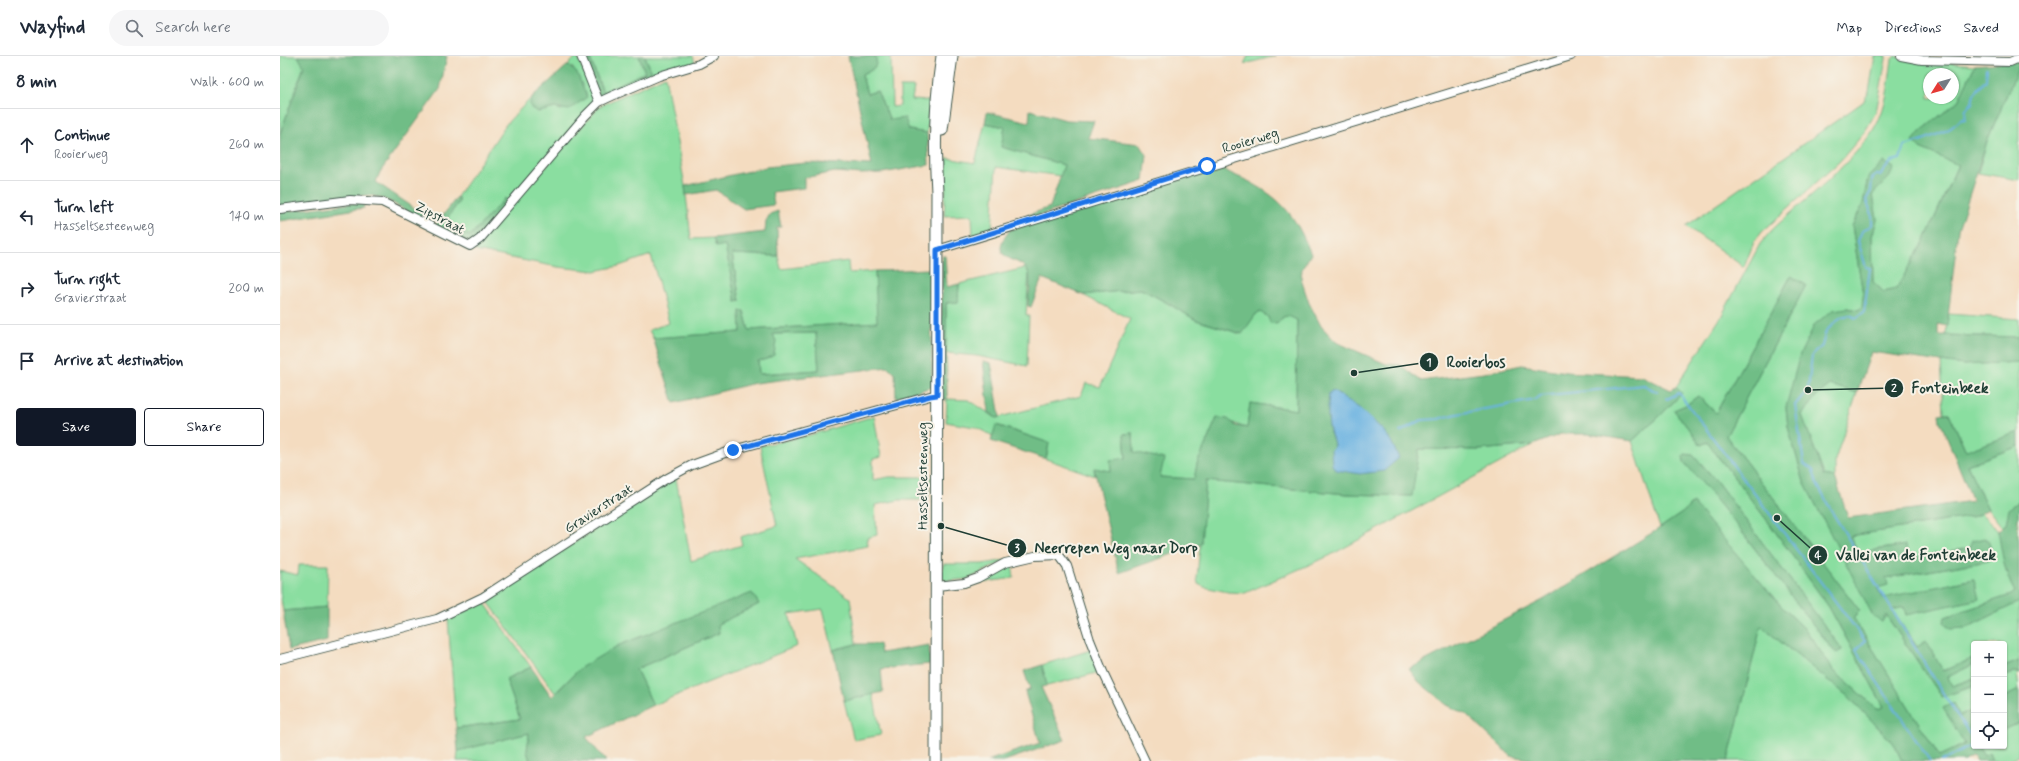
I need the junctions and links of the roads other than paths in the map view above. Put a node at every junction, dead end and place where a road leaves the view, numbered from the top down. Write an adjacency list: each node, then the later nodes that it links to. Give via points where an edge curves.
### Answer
1 (581, 56): 8 (street)
2 (714, 56): 8 (street, via 699,64 645,81)
3 (942, 56): 9 (main road, Hasseltsesteenweg, via 936,114)
4 (952, 56): 9 (main road, Hasseltsesteenweg, via 945,99)
5 (1571, 56): 11 (street, Rooierweg)
6 (1901, 56): 7 (street, via 1922,60 2010,62)
7 (2019, 58)
8 (599, 102): 10 (street, Zipstraat, via 480,239 470,246 382,202 350,200)
9 (937, 192): 11 (main road, Hasseltsesteenweg)
10 (280, 209)
11 (937, 250): 12 (main road, Hasseltsesteenweg)
12 (937, 395): 13 (main road, Hasseltsesteenweg); 14 (street, Gravierstraat, via 712,456 666,479 483,597 460,609 430,620)
13 (937, 586): 15 (main road, Hasseltsesteenweg); 16 (street, via 964,583 1005,563 1035,556 1059,555 1067,566 1090,640 1103,672)
14 (280, 659)
15 (936, 761)
16 (1145, 761)

